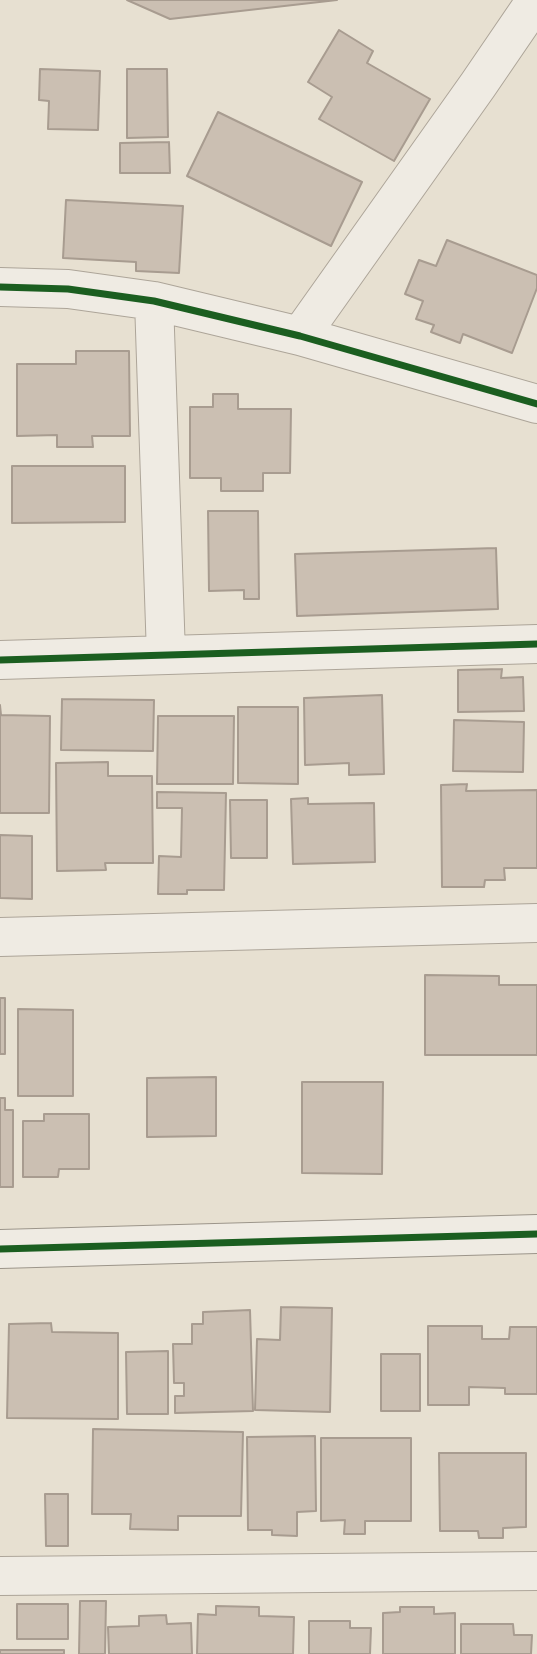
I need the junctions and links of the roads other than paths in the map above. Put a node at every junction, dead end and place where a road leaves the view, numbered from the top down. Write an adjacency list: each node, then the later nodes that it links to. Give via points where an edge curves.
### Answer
1 (536, 0): 4 (street)
2 (0, 287): 3 (street, via 68,289)
3 (154, 300): 4 (street); 7 (street)
4 (300, 336): 5 (street)
5 (537, 404)
6 (537, 644): 7 (street)
7 (166, 655): 8 (street)
8 (0, 660)
9 (537, 923): 10 (street)
10 (0, 937)
11 (537, 1234): 12 (street)
12 (0, 1249)
13 (537, 1571): 14 (street)
14 (0, 1576)

